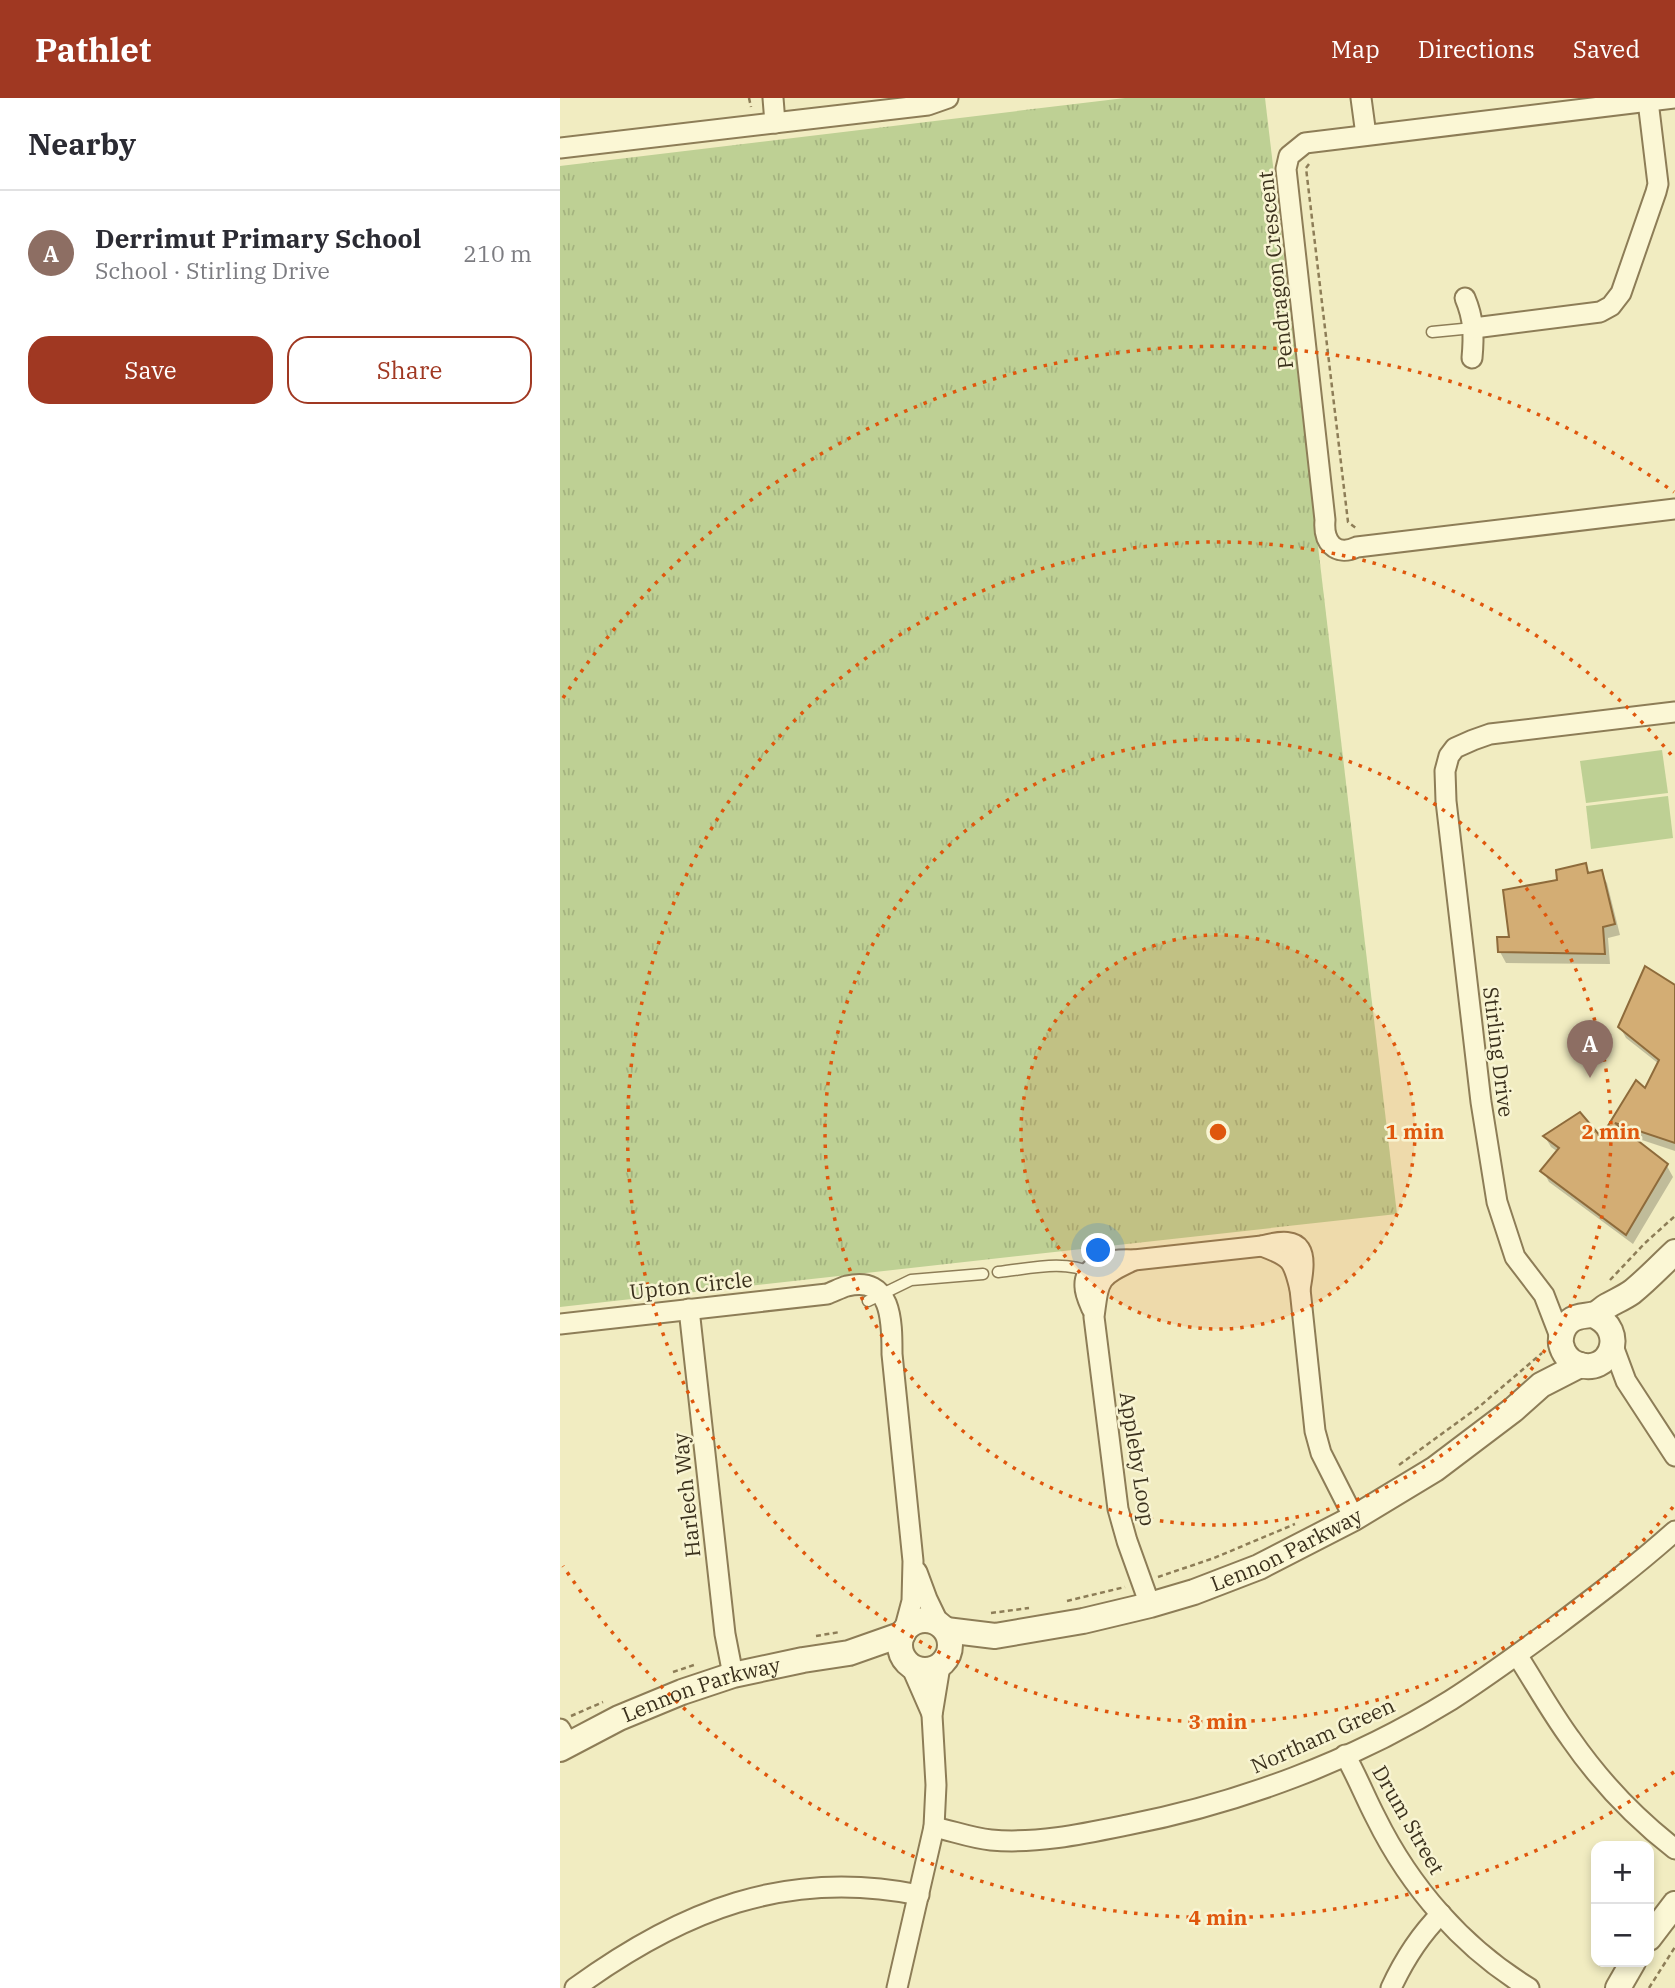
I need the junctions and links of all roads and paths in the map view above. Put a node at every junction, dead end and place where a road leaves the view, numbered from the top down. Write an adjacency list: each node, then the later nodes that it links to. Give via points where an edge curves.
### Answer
1 (773, 98): 6 (street)
2 (948, 98): 6 (street, via 929,105)
3 (1361, 98): 7 (street)
4 (1674, 98): 5 (street, Pendragon Crescent)
5 (1648, 101): 7 (street, Pendragon Crescent); 11 (street, via 1658,184 1616,301 1605,310 1586,314)
6 (775, 123): 8 (street)
7 (1366, 135): 15 (street, Pendragon Crescent, via 1305,144 1289,156 1286,169 1325,520 1345,543)
8 (560, 148)
9 (1313, 158): 15 (path, via 1306,168 1348,522)
10 (1465, 298): 11 (street)
11 (1474, 328): 12 (lane); 13 (street)
12 (1432, 332)
13 (1472, 358)
14 (1675, 509): 15 (street)
15 (1358, 539)
16 (1675, 712): 23 (street, Stirling Drive, via 1490,734 1455,748 1449,756 1446,801 1494,1189 1516,1257)
17 (1675, 1216): 22 (path, via 1645,1243)
18 (1675, 1252): 22 (street, Lennon Parkway)
19 (999, 1272): 21 (lane, via 1076,1266)
20 (983, 1273): 24 (lane, via 911,1280)
21 (1095, 1275): 35 (street, via 1107,1261 1117,1259 1262,1246 1293,1252 1315,1431 1321,1453); 39 (street, Appleby Loop, via 1085,1277 1085,1289 1094,1317 1118,1509)
22 (1620, 1287): 26 (street, Lennon Parkway); 28 (street, Lennon Parkway)
23 (1544, 1295): 26 (street, Stirling Drive, via 1568,1310); 29 (street, Stirling Drive)
24 (874, 1297): 25 (street, Upton Circle, via 827,1294); 38 (street, via 892,1354)
25 (689, 1309): 27 (street, Upton Circle); 50 (street, Harlech Way)
26 (1591, 1314): 28 (street, via 1607,1323); 29 (street, Lennon Parkway, via 1573,1318)
27 (560, 1324)
28 (1613, 1342): 30 (street, Lennon Parkway, via 1606,1359); 31 (street)
29 (1556, 1344): 30 (street); 32 (street, Lennon Parkway, via 1555,1362); 34 (path)
30 (1583, 1366): 31 (street); 32 (street, Lennon Parkway)
31 (1626, 1381): 33 (street)
32 (1541, 1385): 35 (street, Lennon Parkway, via 1436,1469)
33 (1675, 1456)
34 (1398, 1466)
35 (1354, 1518): 39 (street, Lennon Parkway, via 1259,1567 1194,1592)
36 (1304, 1520): 39 (path, via 1214,1558)
37 (1675, 1531): 47 (street, Northam Green)
38 (914, 1561): 43 (street); 44 (street, via 912,1601)
39 (1146, 1594): 40 (path); 42 (street, Lennon Parkway, via 1083,1621)
40 (1066, 1602)
41 (1031, 1608): 42 (path)
42 (991, 1625): 43 (street, Lennon Parkway); 49 (street, Lennon Parkway)
43 (942, 1627): 44 (street, via 924,1620); 49 (street, via 951,1644)
44 (903, 1633): 46 (street, Lennon Parkway); 48 (street, via 900,1647)
45 (816, 1636): 46 (path)
46 (846, 1642): 48 (street, Lennon Parkway); 50 (street, Lennon Parkway, via 803,1660)
47 (1517, 1655): 55 (street, Northam Green, via 1450,1701); 57 (street, via 1602,1780)
48 (908, 1663): 49 (street, via 926,1671); 53 (street)
49 (943, 1663): 53 (street)
50 (730, 1665): 51 (path); 54 (street, Lennon Parkway, via 682,1692)
51 (665, 1675)
52 (606, 1700): 54 (path)
53 (932, 1714): 56 (street)
54 (564, 1735)
55 (1345, 1755): 56 (street, Northam Green, via 1228,1800 1096,1831 1006,1841); 60 (street, Drum Street, via 1407,1872)
56 (934, 1827): 58 (street)
57 (1675, 1849)
58 (919, 1895): 64 (street, via 831,1887 748,1899 663,1931); 65 (street)
59 (1675, 1904): 61 (street)
60 (1441, 1914): 66 (street, via 1411,1949); 67 (street, Drum Street, via 1475,1948)
61 (1654, 1931)
62 (1675, 1947): 69 (path)
63 (1630, 1967): 68 (street)
64 (575, 1988)
65 (897, 1988)
66 (1391, 1988)
67 (1529, 1988)
68 (1618, 1988)
69 (1649, 1988)

